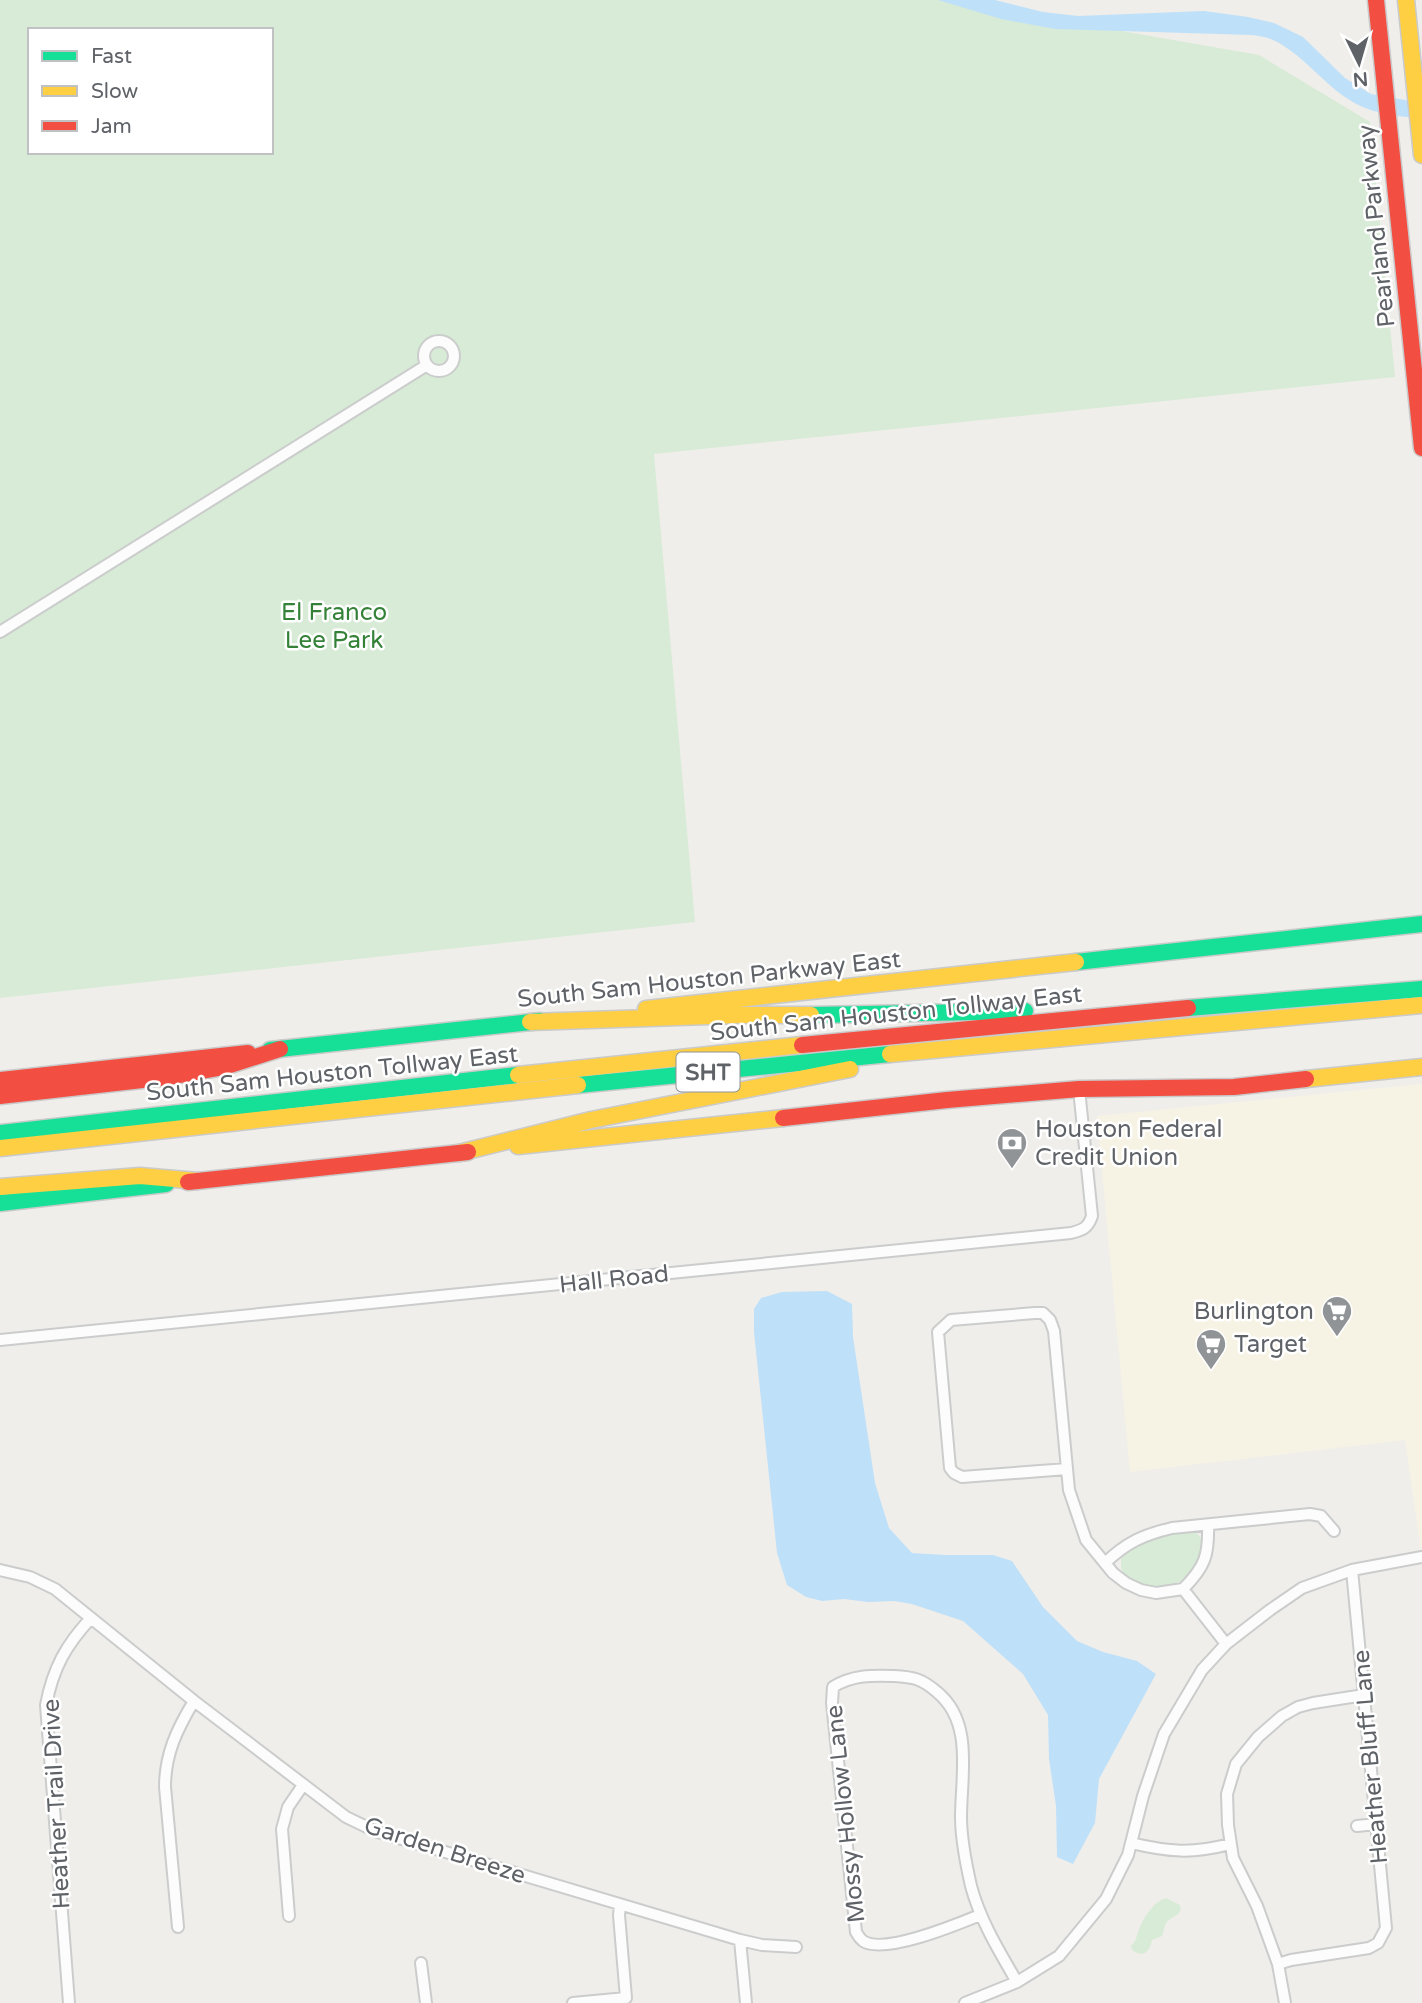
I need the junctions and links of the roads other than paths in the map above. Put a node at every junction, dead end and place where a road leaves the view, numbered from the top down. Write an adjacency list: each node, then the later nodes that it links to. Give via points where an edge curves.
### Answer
1 (1376, 0): 5 (main road, Pearland Parkway)
2 (1406, 0): 3 (main road)
3 (1422, 155)
4 (427, 365): 6 (street)
5 (1422, 448)
6 (0, 632)
7 (1422, 924): 11 (main road, South Sam Houston Parkway East)
8 (1417, 989): 10 (main road, South Sam Houston Tollway East / SHT)
9 (1419, 1006): 12 (main road, South Sam Houston Tollway East / SHT)
10 (1108, 1015): 11 (main road, via 1060,1010); 18 (main road, South Sam Houston Tollway East / SHT, via 642,1061)
11 (530, 1022): 13 (main road, South Sam Houston Parkway East)
12 (948, 1048): 19 (main road, South Sam Houston Tollway East / SHT); 20 (main road, via 591,1120)
13 (280, 1049): 15 (main road, South Sam Houston Parkway East); 17 (main road, via 224,1067 169,1077)
14 (1422, 1067): 16 (main road, via 1234,1087)
15 (0, 1080)
16 (1079, 1089): 20 (main road); 24 (street, Hall Road, via 1092,1216 1083,1230 1071,1233)
17 (0, 1096)
18 (0, 1133)
19 (0, 1148)
20 (459, 1153): 21 (main road)
21 (198, 1181): 22 (main road, via 140,1176); 23 (main road)
22 (0, 1187)
23 (0, 1203)
24 (0, 1340)
25 (1067, 1469): 25 (street, via 1050,1320 1043,1313 951,1320 938,1332 954,1474); 29 (street, via 1083,1533)
26 (1208, 1525): 27 (street, via 1310,1514 1321,1516); 29 (street, via 1152,1533 1131,1541); 32 (street, via 1203,1565)
27 (1334, 1531)
28 (1421, 1558): 31 (street)
29 (1105, 1563): 32 (street, via 1141,1590)
30 (0, 1570): 33 (street, Garden Breeze, via 55,1589)
31 (1352, 1570): 34 (street, via 1302,1588); 35 (street, Heather Bluff Lane)
32 (1183, 1589): 34 (street)
33 (91, 1618): 36 (street, Garden Breeze); 51 (street, Heather Trail Drive, via 62,1654 46,1705)
34 (1226, 1644): 40 (street, via 1202,1670 1164,1734)
35 (1364, 1695): 38 (street, Heather Bluff Lane); 41 (street, via 1298,1707 1258,1737 1236,1764 1227,1794)
36 (194, 1701): 37 (street, Garden Breeze); 45 (street, via 170,1745 165,1770)
37 (303, 1784): 42 (street, Garden Breeze, via 346,1817 375,1831); 44 (street, via 288,1807 282,1829)
38 (1376, 1824): 39 (street); 49 (street, Heather Bluff Lane, via 1386,1928 1378,1943)
39 (1357, 1826)
40 (1131, 1843): 41 (street, via 1191,1852); 50 (street, via 1106,1899 1059,1955)
41 (1230, 1844): 49 (street)
42 (620, 1905): 46 (street, Garden Breeze); 53 (street, via 626,1998)
43 (980, 1915): 43 (street, Mossy Hollow Lane, via 961,1819 958,1721 946,1699 923,1680 867,1675 845,1679 833,1687 832,1703 856,1932 863,1941 892,1944); 50 (street)
44 (289, 1916)
45 (178, 1927)
46 (740, 1940): 47 (street, Garden Breeze); 54 (street)
47 (796, 1947)
48 (421, 1963): 52 (street)
49 (1278, 1965): 56 (street)
50 (1017, 1982): 55 (street)
51 (69, 2003)
52 (426, 2003)
53 (573, 2003)
54 (746, 2003)
55 (965, 2003)
56 (1284, 2003)

